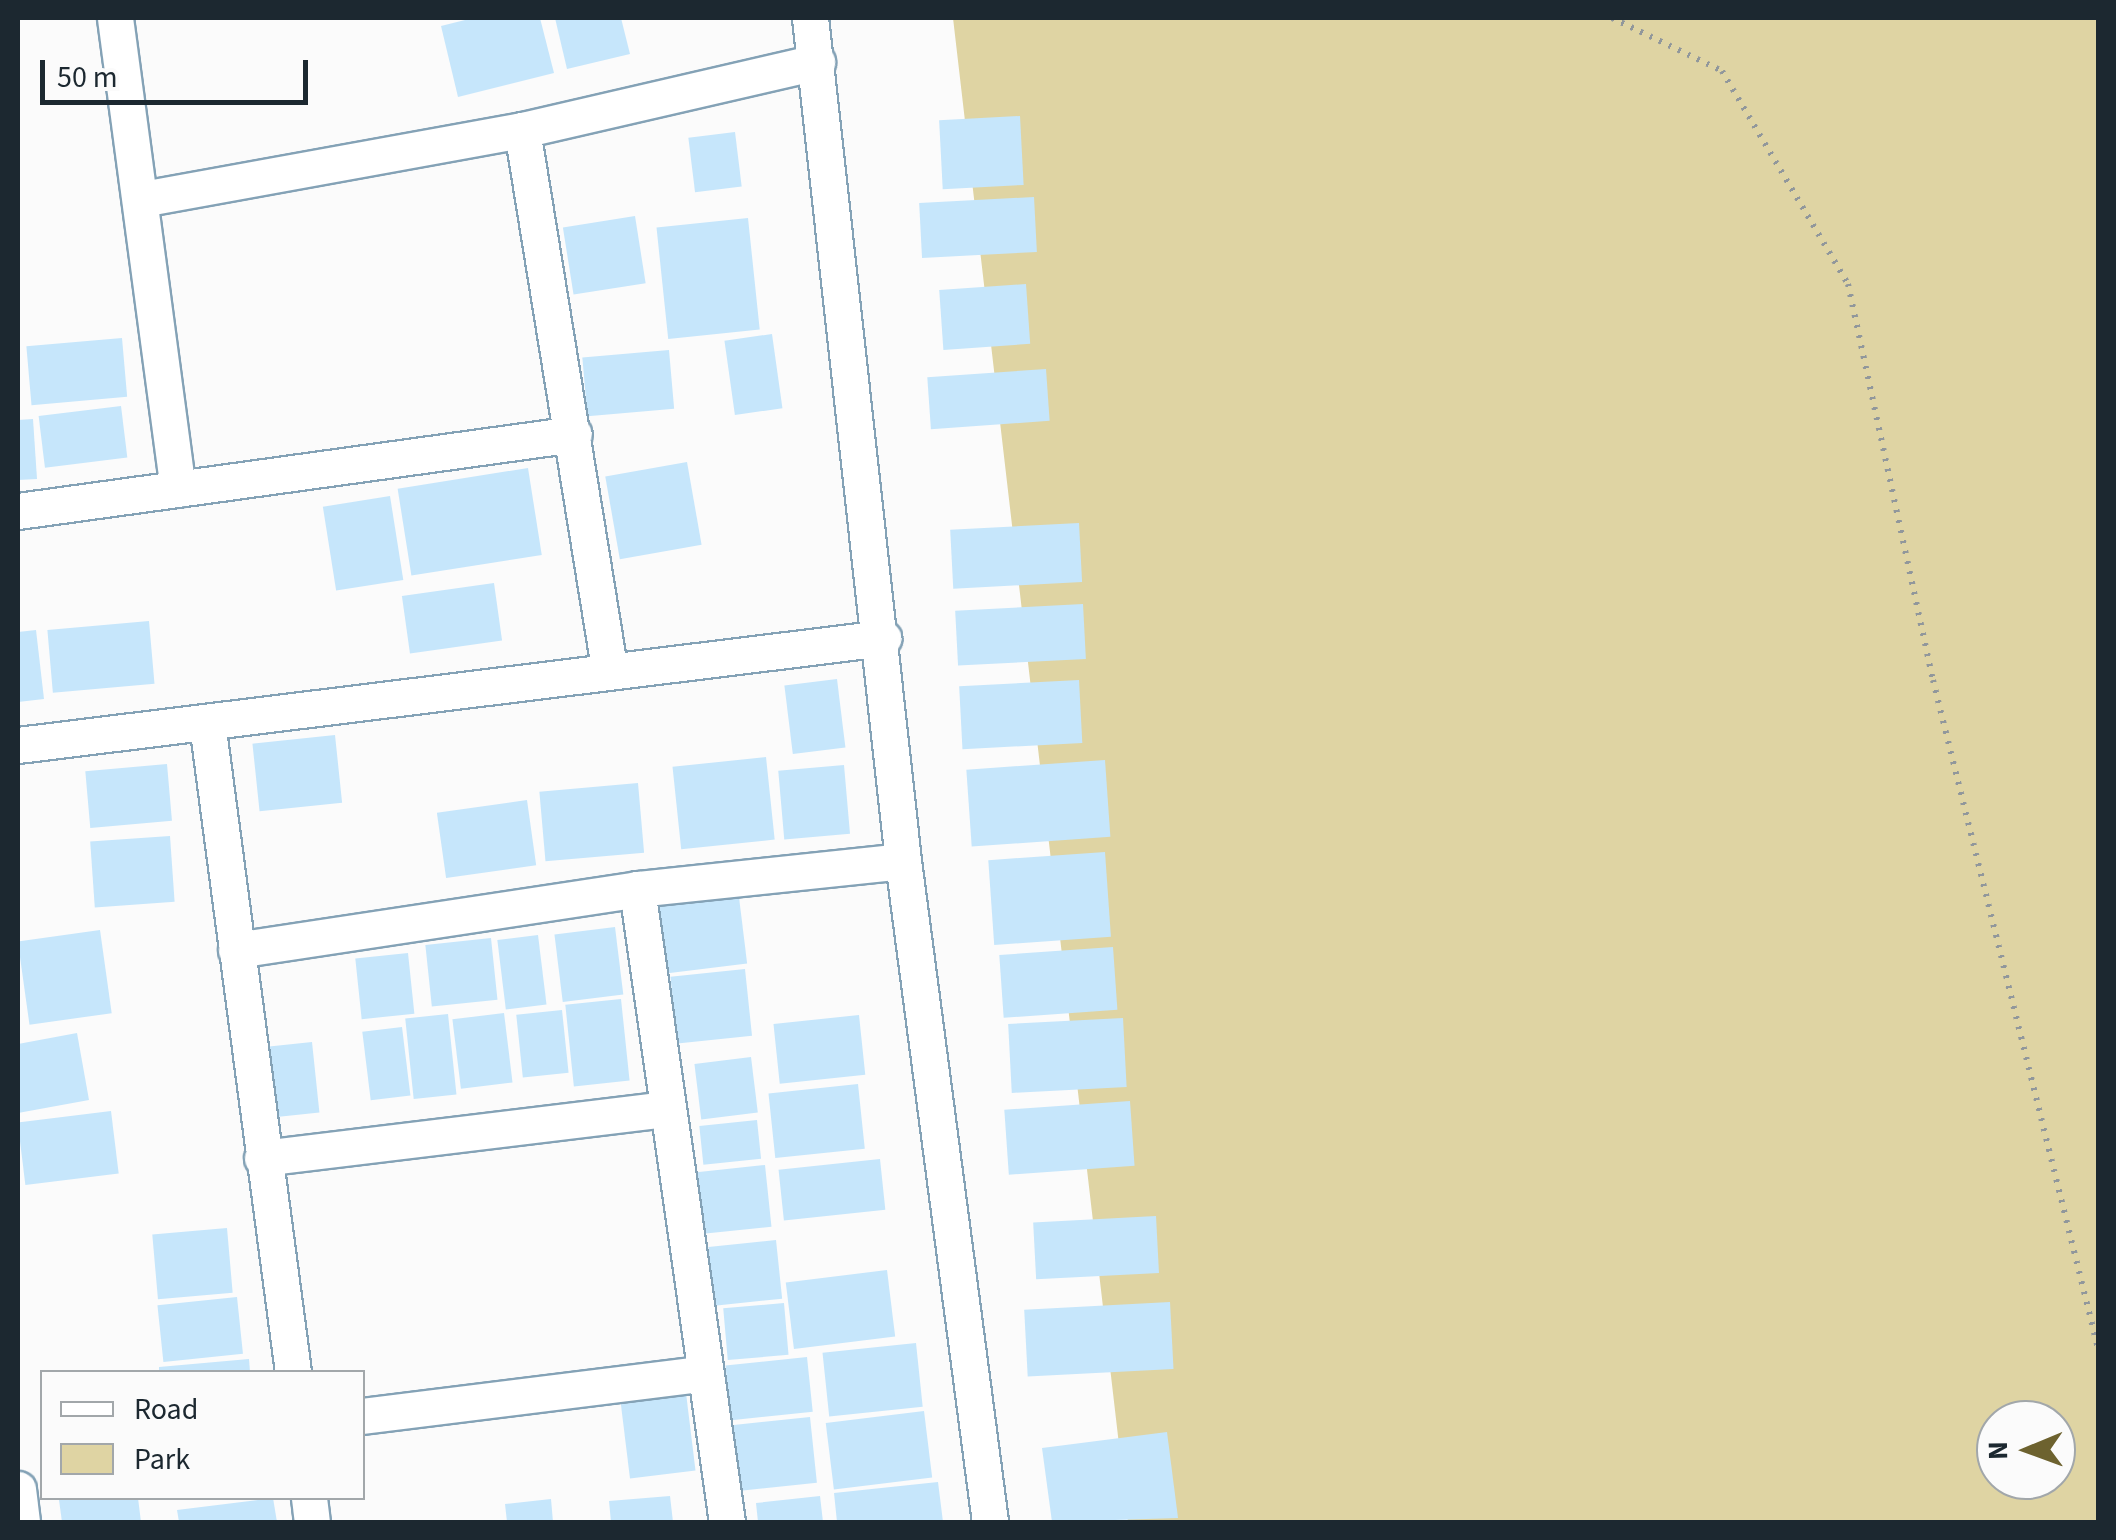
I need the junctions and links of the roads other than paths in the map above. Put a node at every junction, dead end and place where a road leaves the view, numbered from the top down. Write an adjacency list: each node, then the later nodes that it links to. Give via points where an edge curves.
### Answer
1 (116, 18): 5 (street)
2 (810, 18): 3 (street)
3 (817, 62): 4 (street); 9 (street)
4 (522, 130): 5 (street); 6 (street)
5 (142, 198): 7 (street)
6 (574, 434): 7 (street); 10 (street)
7 (178, 489): 8 (street)
8 (18, 511)
9 (882, 638): 10 (street); 13 (street)
10 (609, 667): 11 (street)
11 (207, 723): 12 (street); 15 (street)
12 (18, 745)
13 (903, 860): 14 (street); 24 (street)
14 (637, 889): 15 (street); 16 (street)
15 (236, 950): 17 (street)
16 (664, 1109): 17 (street); 19 (street)
17 (262, 1158): 18 (street)
18 (293, 1370)
19 (705, 1373): 20 (street); 23 (street)
20 (365, 1416)
21 (18, 1489): 22 (street)
22 (22, 1522)
23 (727, 1522)
24 (990, 1522)

